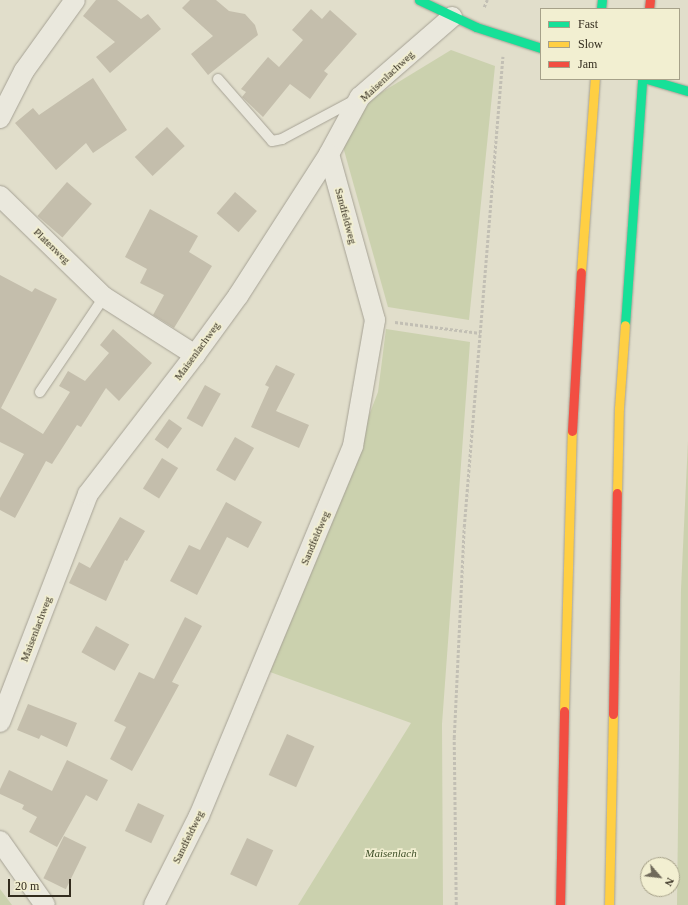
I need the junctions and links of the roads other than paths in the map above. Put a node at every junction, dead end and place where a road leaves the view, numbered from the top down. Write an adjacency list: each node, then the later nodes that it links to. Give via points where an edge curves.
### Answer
1 (75, 0): 11 (street, via 24,71)
2 (419, 0): 3 (main road)
3 (452, 17): 4 (main road, via 505,38); 10 (street, Maisenlachweg)
4 (540, 48)
5 (218, 79): 10 (lane, via 272,141 282,139)
6 (595, 80): 21 (main road, via 577,325 569,495)
7 (642, 80): 22 (main road, via 619,408)
8 (650, 80): 9 (main road)
9 (688, 91)
10 (360, 98): 12 (street, Maisenlachweg)
11 (0, 118)
12 (329, 154): 15 (street, Maisenlachweg, via 238,296); 20 (street, Sandfeldweg, via 375,320 353,446 199,816)
13 (0, 196): 14 (street, Platenweg)
14 (104, 297): 15 (street, Platenweg); 16 (lane)
15 (195, 355): 17 (street, Maisenlachweg, via 88,494)
16 (40, 392)
17 (0, 722)
18 (0, 841): 19 (street)
19 (45, 905)
20 (154, 905)
21 (560, 905)
22 (609, 905)

